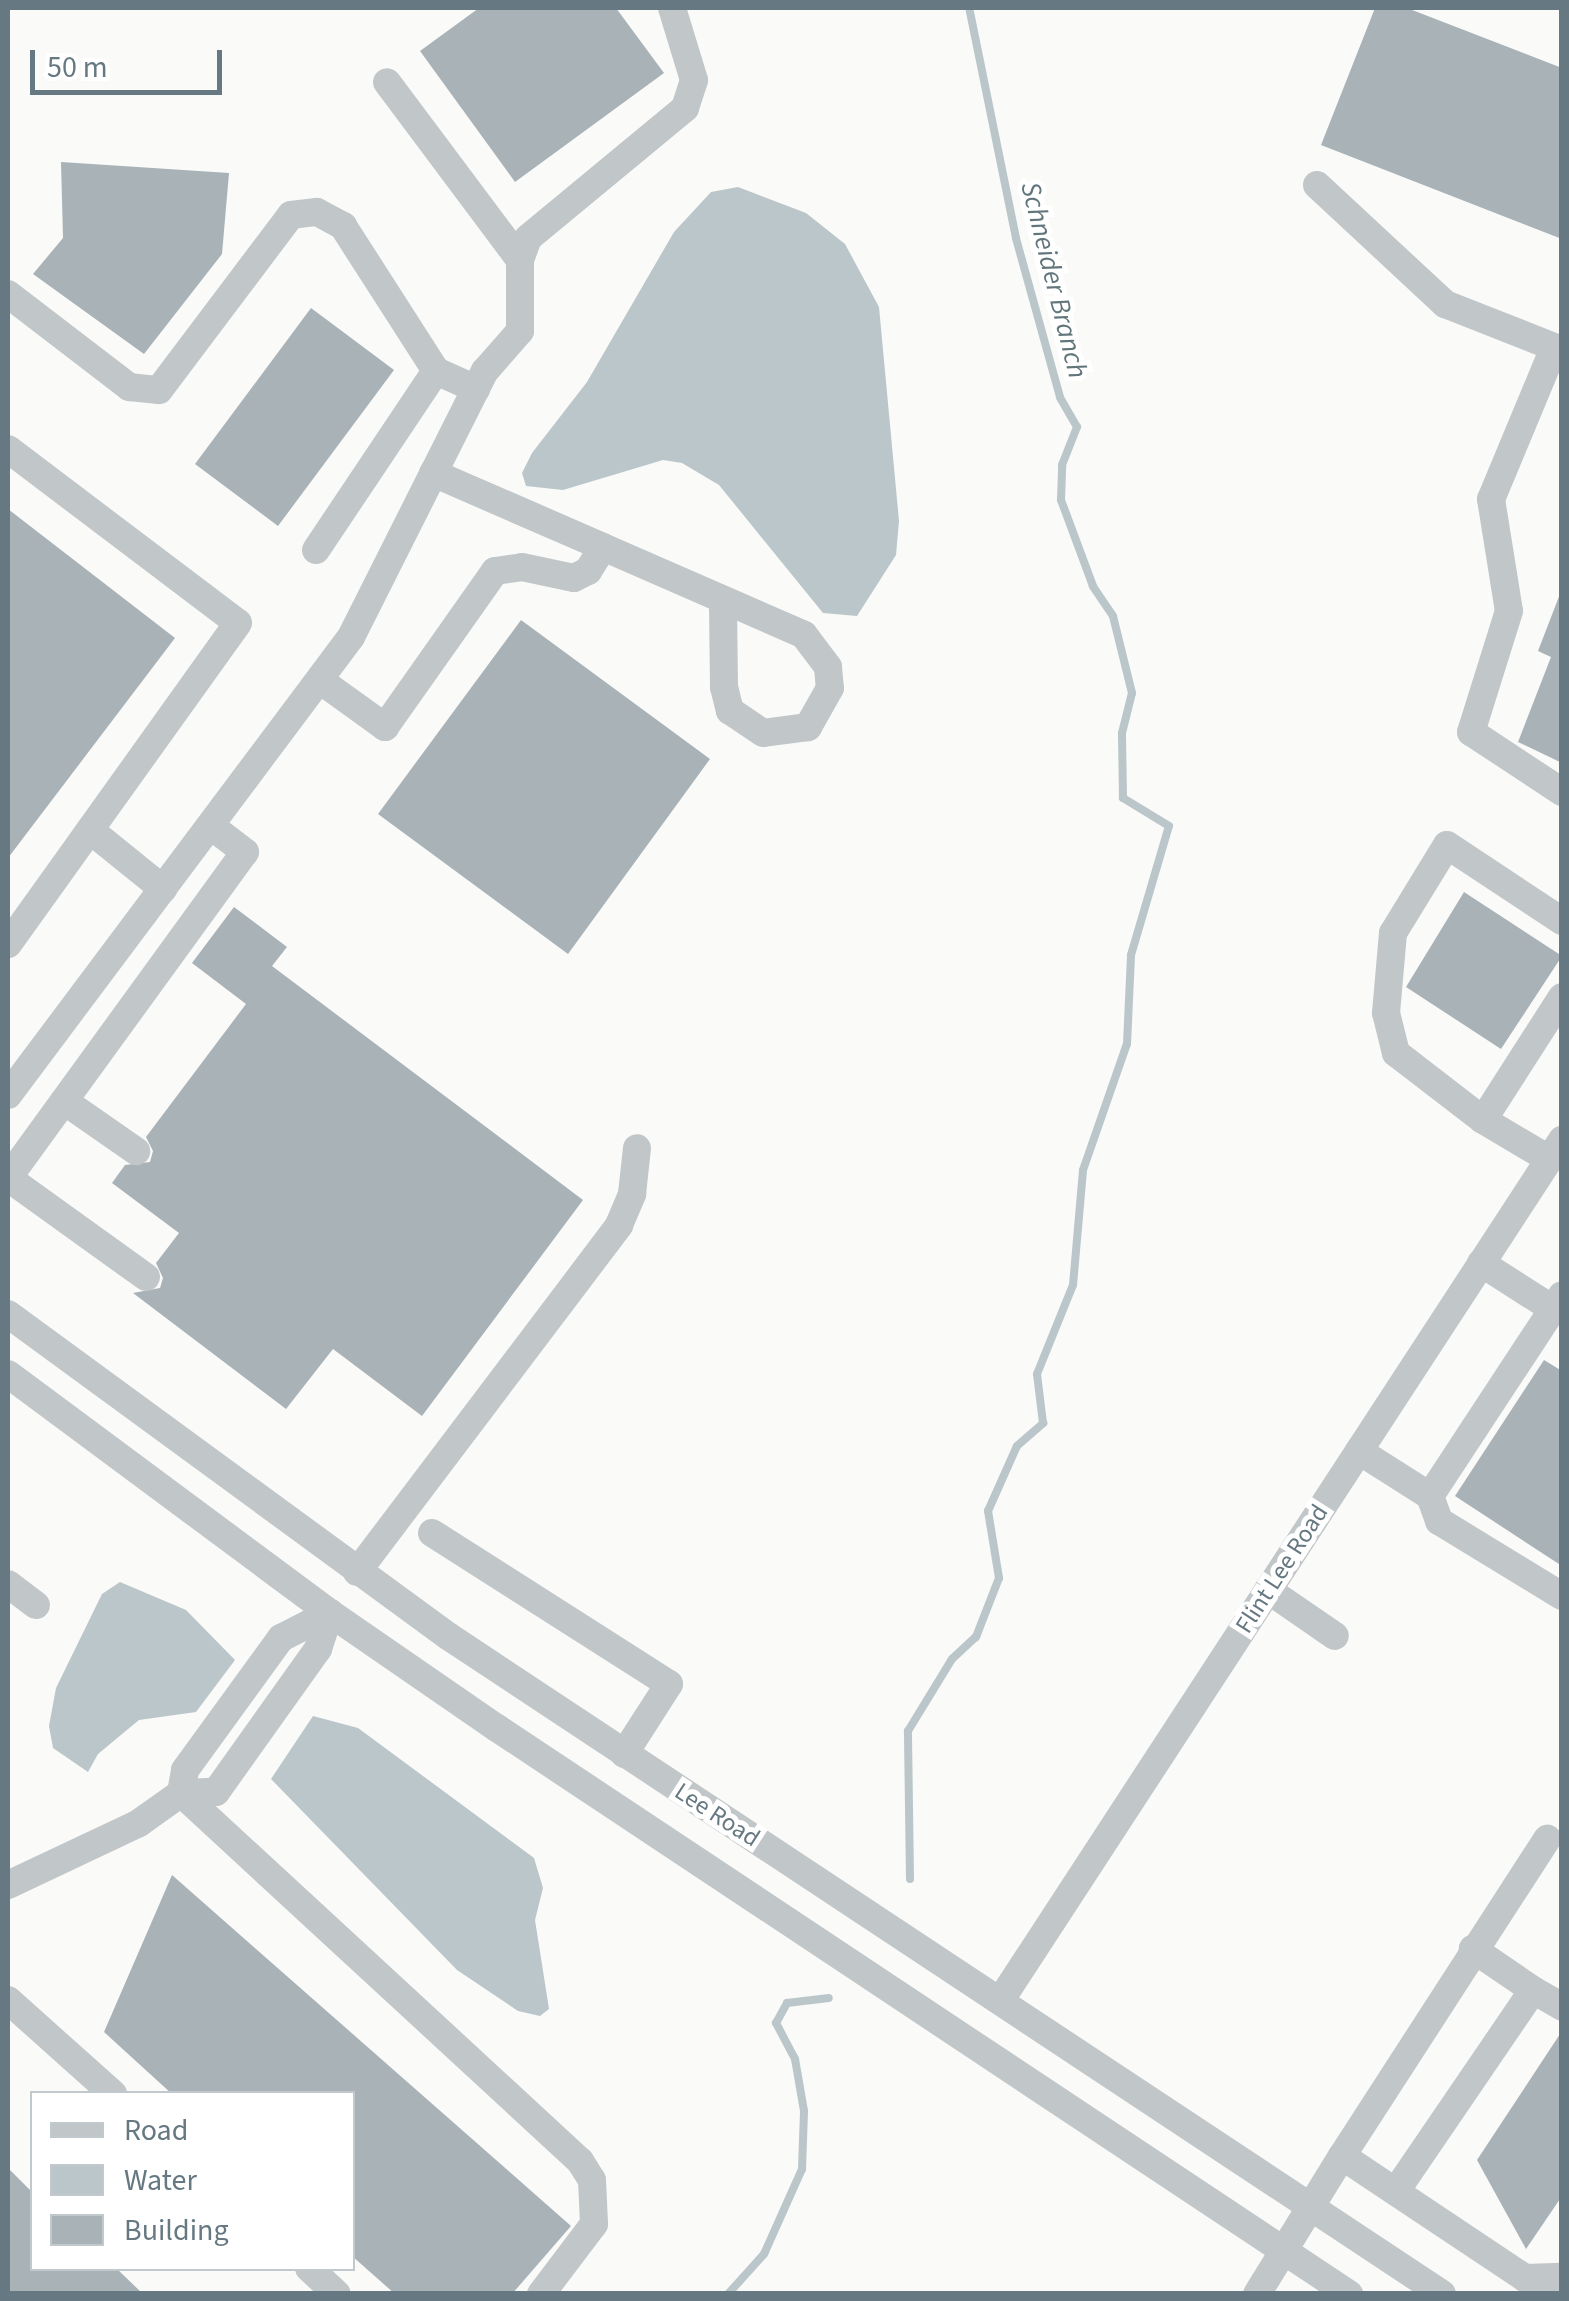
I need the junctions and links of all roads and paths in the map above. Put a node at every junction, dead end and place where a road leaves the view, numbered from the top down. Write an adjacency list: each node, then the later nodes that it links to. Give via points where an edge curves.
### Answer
1 (672, 8): 4 (street, via 694,80 685,108 528,238)
2 (387, 82): 4 (street)
3 (1317, 186): 6 (street, via 1444,304)
4 (520, 260): 8 (street, via 520,331)
5 (8, 294): 7 (street, via 129,387 158,390 291,215 317,212 343,226)
6 (1558, 349): 15 (street, via 1491,499 1508,611 1471,732)
7 (436, 371): 8 (street); 12 (street)
8 (476, 388): 10 (street)
9 (8, 448): 17 (street, via 238,624)
10 (434, 474): 11 (street); 14 (street, via 351,637)
11 (603, 548): 13 (street); 14 (street, via 588,572 574,578 522,567 495,571 385,727)
12 (316, 550)
13 (724, 600): 13 (street, via 804,635 820,654 830,688 808,726 763,733 730,711)
14 (321, 681): 16 (street)
15 (1562, 792)
16 (211, 826): 18 (street); 23 (street, via 245,852)
17 (90, 830): 18 (street); 20 (street)
18 (163, 890): 22 (street)
19 (1562, 921): 24 (street, via 1446,845 1393,933 1386,1013 1396,1053)
20 (8, 944)
21 (1562, 996): 24 (street)
22 (8, 1095)
23 (64, 1101): 27 (street); 29 (street, via 8,1178)
24 (1483, 1120): 26 (street)
25 (636, 1148): 36 (street, via 632,1194 619,1226)
26 (1555, 1149): 28 (street, Flint Lee Road)
27 (136, 1151)
28 (1481, 1263): 30 (street); 33 (street, Flint Lee Road)
29 (146, 1276)
30 (1556, 1312): 34 (street)
31 (8, 1314): 36 (street, Lee Road)
32 (8, 1374): 41 (street, Lee Road)
33 (1359, 1450): 34 (street); 38 (street, Flint Lee Road)
34 (1430, 1496): 39 (street, via 1440,1522)
35 (432, 1533): 43 (street, via 669,1684)
36 (358, 1572): 43 (street, Lee Road)
37 (8, 1584): 40 (street)
38 (1268, 1590): 42 (street); 49 (street, Flint Lee Road)
39 (1562, 1596)
40 (36, 1605)
41 (330, 1613): 44 (street, via 281,1638 185,1770); 56 (street, Lee Road)
42 (1335, 1636)
43 (624, 1754): 49 (street, Lee Road)
44 (180, 1793): 46 (street, via 139,1824); 60 (street, via 580,2161 592,2180 594,2224 588,2241)
45 (1547, 1838): 47 (street)
46 (11, 1878)
47 (1473, 1949): 48 (street); 53 (street)
48 (1533, 1990): 51 (street); 54 (street)
49 (1002, 1998): 55 (street, Lee Road)
50 (8, 2000): 52 (street)
51 (1562, 2007)
52 (110, 2091)
53 (1342, 2156): 54 (street); 55 (street)
54 (1396, 2191): 58 (street, via 1525,2278)
55 (1310, 2204): 56 (street); 63 (street, Lee Road)
56 (1281, 2250): 61 (street); 62 (street, Lee Road)
57 (312, 2271): 59 (street)
58 (1562, 2276)
59 (337, 2294)
60 (541, 2294)
61 (1257, 2294)
62 (1349, 2294)
63 (1442, 2294)

